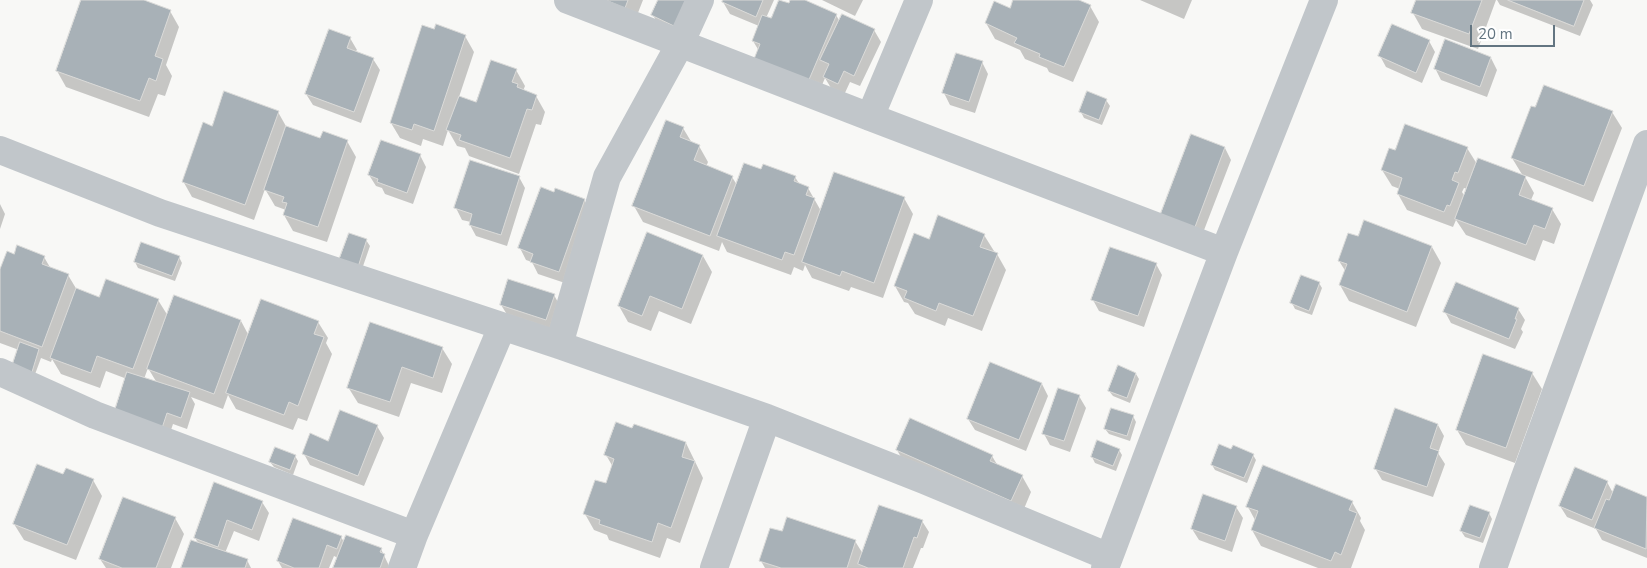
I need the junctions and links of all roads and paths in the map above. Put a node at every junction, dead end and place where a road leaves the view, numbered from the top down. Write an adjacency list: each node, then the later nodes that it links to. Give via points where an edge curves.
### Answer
1 (568, 0): 5 (street)
2 (700, 0): 5 (street)
3 (919, 0): 6 (street)
4 (1324, 0): 9 (street)
5 (680, 44): 6 (street); 11 (street, via 607,178)
6 (870, 117): 9 (street)
7 (1647, 144): 18 (street)
8 (0, 150): 10 (street, via 160,213)
9 (1224, 252): 15 (street)
10 (502, 327): 11 (street); 14 (street)
11 (558, 345): 13 (street)
12 (0, 372): 14 (street, via 94,415)
13 (766, 418): 15 (street, via 924,480); 17 (street)
14 (414, 535): 16 (street)
15 (1107, 562)
16 (402, 568)
17 (714, 568)
18 (1493, 568)

